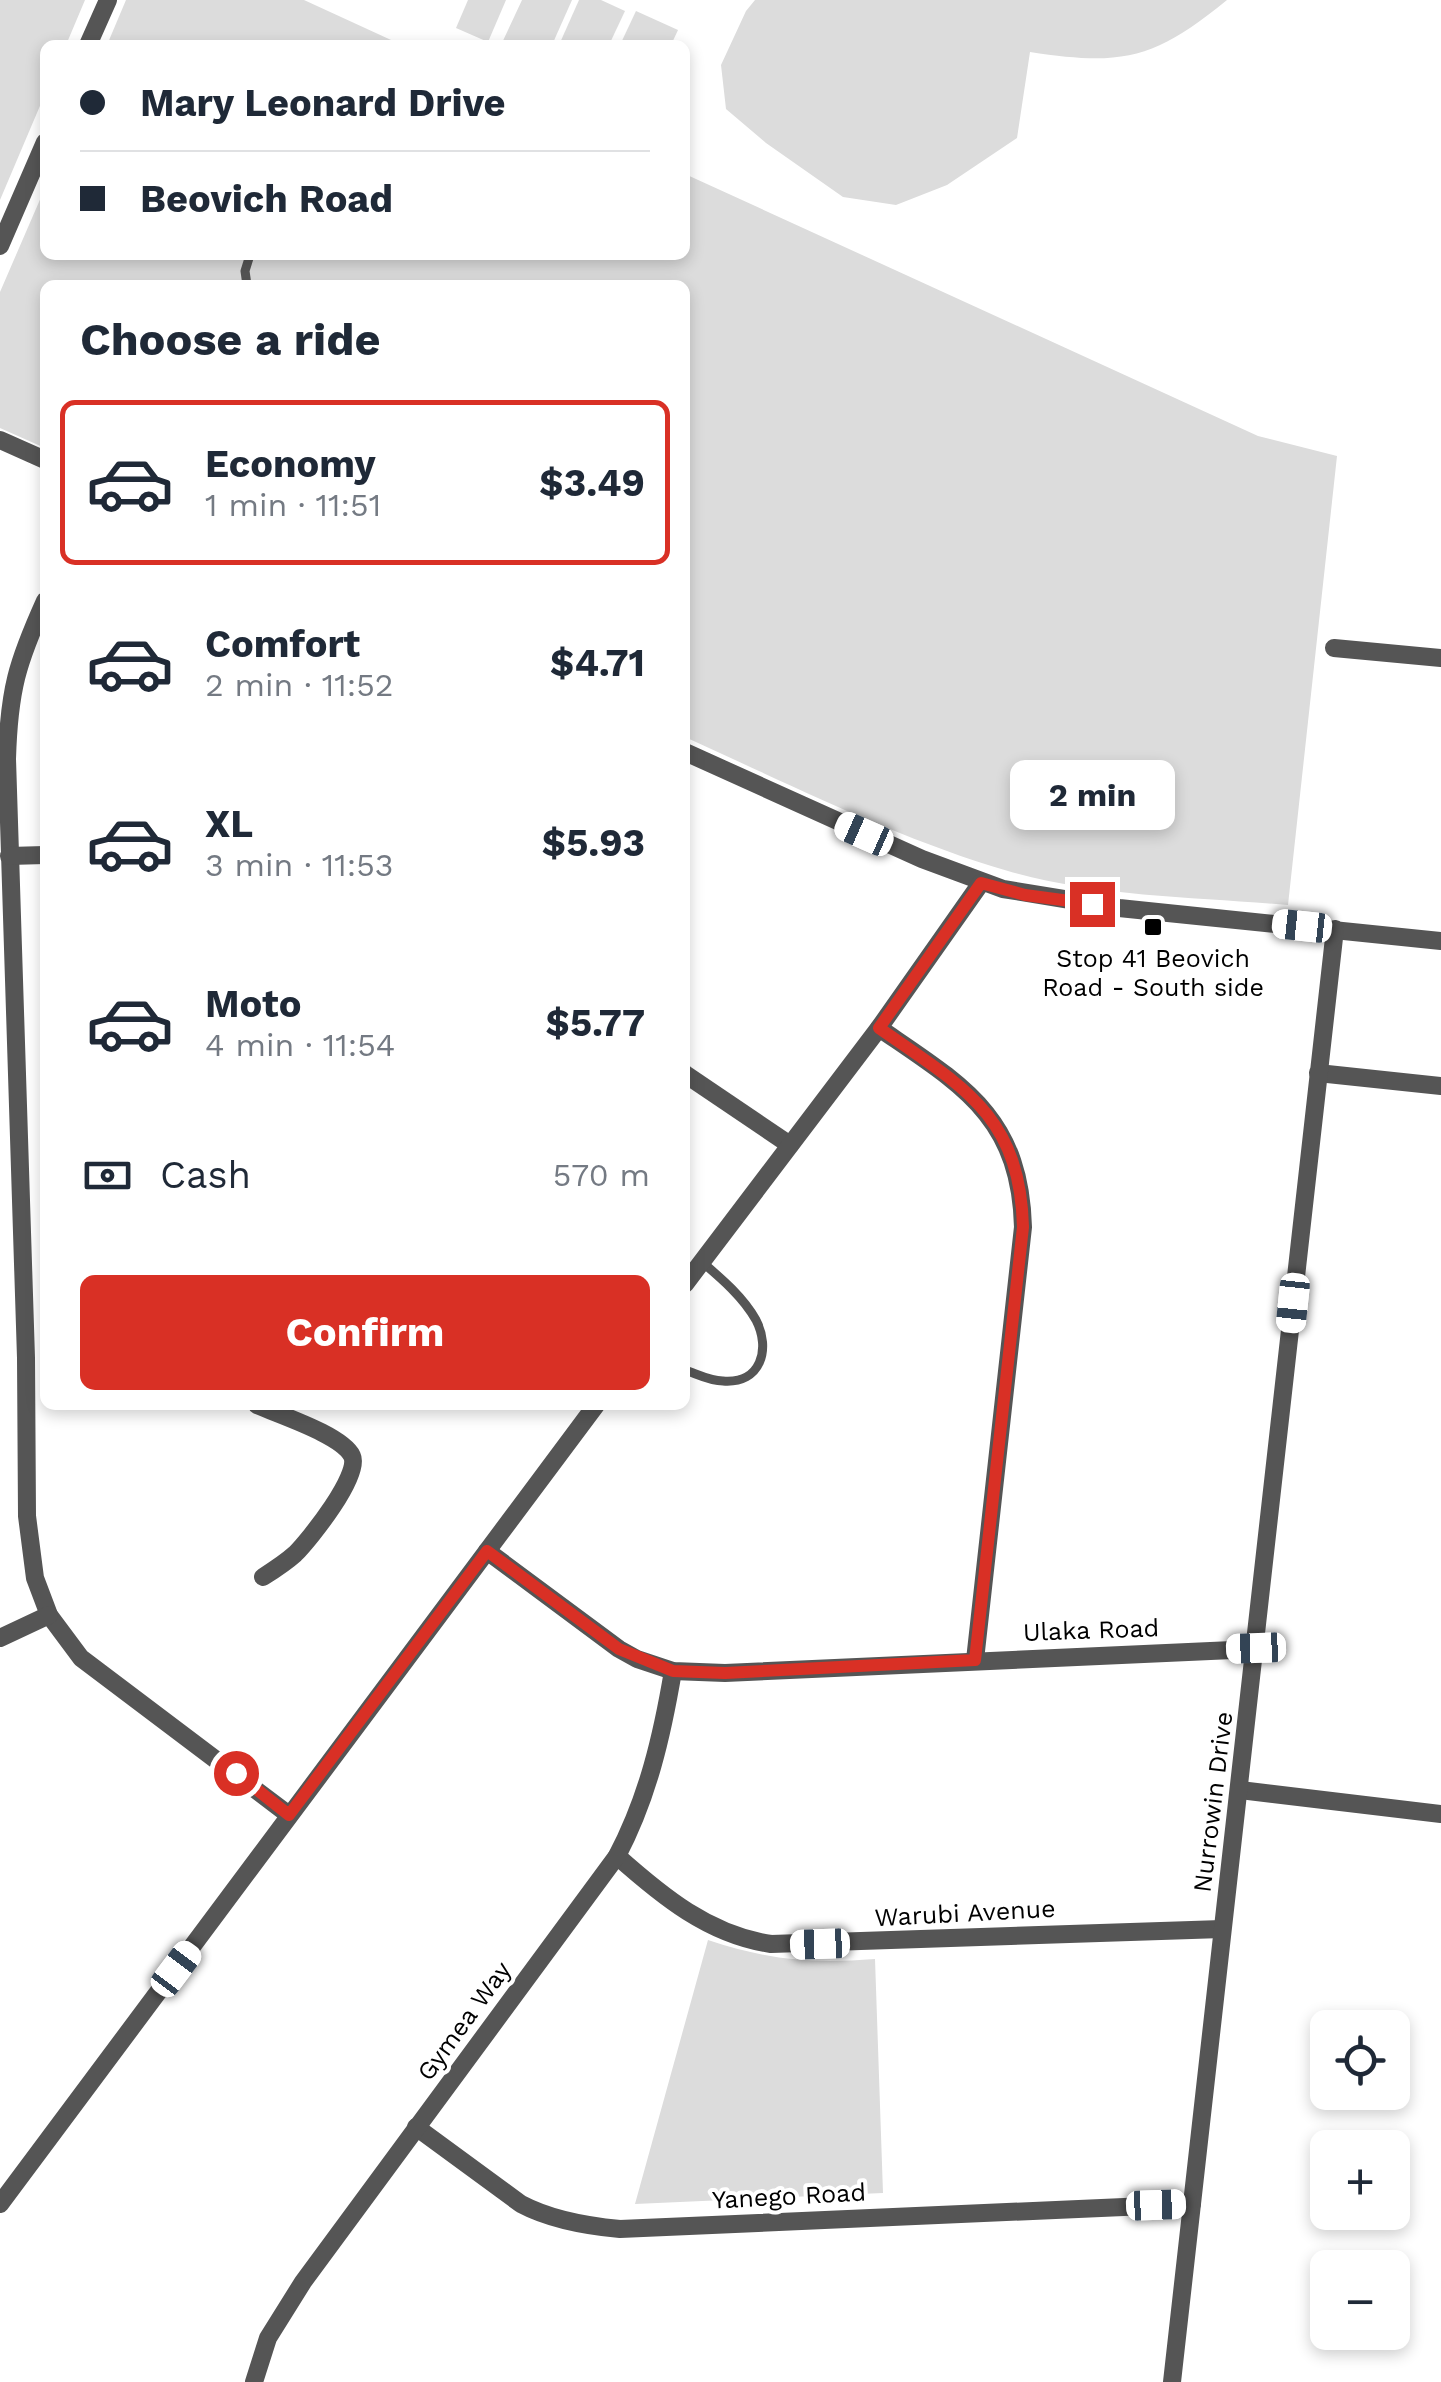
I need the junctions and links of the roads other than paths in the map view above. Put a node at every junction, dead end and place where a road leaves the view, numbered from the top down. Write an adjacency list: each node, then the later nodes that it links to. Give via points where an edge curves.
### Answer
1 (108, 0): 2 (street)
2 (90, 40)
3 (40, 154): 4 (street)
4 (0, 246)
5 (0, 440): 6 (street)
6 (40, 458)
7 (40, 612): 10 (street)
8 (1334, 648): 9 (street)
9 (1441, 658)
10 (5, 696): 13 (street)
11 (690, 754): 14 (street)
12 (40, 854): 13 (street)
13 (9, 856): 24 (street)
14 (981, 883): 15 (street, via 1065,901); 17 (street)
15 (1335, 929): 16 (street); 18 (street, Nurrowin Drive)
16 (1441, 942)
17 (879, 1028): 21 (street); 33 (street, via 986,1112 1009,1146 1022,1201)
18 (1318, 1073): 20 (street); 32 (street, Nurrowin Drive)
19 (690, 1077): 21 (street)
20 (1441, 1086)
21 (790, 1146): 22 (street)
22 (702, 1262): 23 (street); 25 (lane, via 754,1317 763,1355 750,1374 736,1380)
23 (690, 1278)
24 (35, 1359): 30 (street, via 29,1542)
25 (690, 1372)
26 (268, 1410): 29 (street, via 332,1439 354,1462 351,1479 303,1545)
27 (592, 1410): 28 (street)
28 (487, 1551): 34 (street, Ulaka Road, via 619,1649); 37 (street)
29 (263, 1576)
30 (49, 1615): 31 (street); 37 (street, via 94,1670)
31 (0, 1638)
32 (1256, 1648): 33 (street, Ulaka Road); 35 (street, Nurrowin Drive)
33 (975, 1660): 34 (street, Ulaka Road)
34 (673, 1671): 38 (street, Gymea Way, via 652,1770)
35 (1240, 1790): 36 (street); 39 (street, Nurrowin Drive)
36 (1441, 1814)
37 (289, 1815): 41 (street)
38 (617, 1856): 39 (street, Warubi Avenue, via 692,1915 771,1944); 40 (street, Gymea Way)
39 (1222, 1930): 42 (street, Nurrowin Drive)
40 (416, 2127): 42 (street, Yanego Road, via 536,2212 599,2227); 43 (street, Gymea Way, via 281,2316)
41 (0, 2204)
42 (1192, 2204): 44 (street, Nurrowin Drive)
43 (254, 2382)
44 (1172, 2382)

